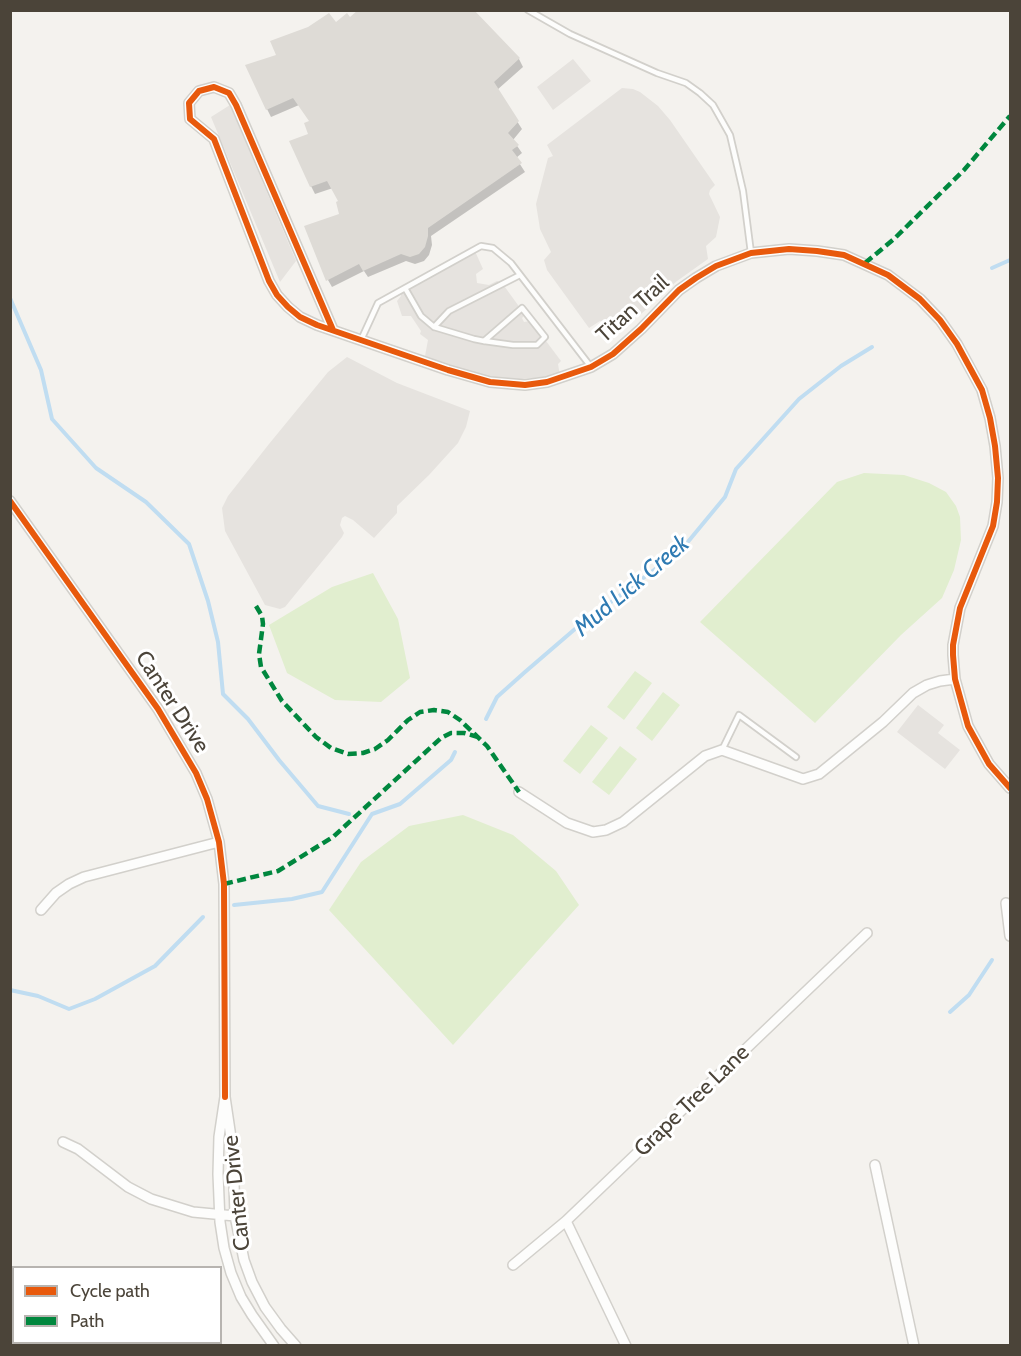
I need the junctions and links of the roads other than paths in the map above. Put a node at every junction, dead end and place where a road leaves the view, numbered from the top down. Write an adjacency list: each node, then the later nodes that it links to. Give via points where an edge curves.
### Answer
1 (528, 10): 2 (lane, via 570,34 686,83 712,105 730,135)
2 (751, 253): 9 (street, Titan Trail, via 696,278 613,354); 11 (street, Titan Trail, via 789,249 844,255 888,276 920,299 940,320 982,390 995,446 997,502 993,526 958,618 953,645)
3 (520, 275): 4 (lane, via 493,248 481,246); 5 (lane, via 449,311); 9 (lane)
4 (405, 288): 5 (lane, via 421,316); 7 (lane, via 378,303)
5 (434, 327): 8 (lane)
6 (333, 330): 6 (street, Titan Trail, via 236,105 229,93 214,87 199,91 189,103 190,120 214,139 269,281 300,317); 7 (street, Titan Trail)
7 (361, 340): 9 (street, Titan Trail, via 503,384 547,382)
8 (484, 341): 8 (lane, via 537,345 545,337 522,308)
9 (591, 367)
10 (10, 501): 16 (street, Canter Drive, via 178,740 207,799)
11 (955, 679): 12 (street, via 927,685 913,693 884,722 819,774 803,779); 14 (street, Titan Trail, via 977,746)
12 (722, 750): 13 (lane, via 739,715); 15 (street, via 705,756 623,822 606,830 593,832 567,823)
13 (796, 757)
14 (1011, 788)
15 (519, 792)
16 (219, 842): 18 (street, via 84,877 56,893); 21 (street, Canter Drive, via 225,907)
17 (1006, 903): 20 (street)
18 (41, 910)
19 (867, 933): 26 (street, Grape Tree Lane)
20 (1011, 936)
21 (225, 1097): 24 (street, Canter Drive, via 219,1137); 25 (street, Canter Drive)
22 (63, 1142): 24 (street, via 151,1199 193,1212)
23 (875, 1165): 31 (street)
24 (219, 1215): 25 (street); 28 (street, Canter Drive, via 231,1273 252,1315)
25 (236, 1216): 29 (street, Canter Drive, via 239,1242 252,1282)
26 (566, 1221): 27 (street, Grape Tree Lane); 30 (street)
27 (513, 1265)
28 (274, 1346)
29 (296, 1346)
30 (626, 1346)
31 (914, 1346)

